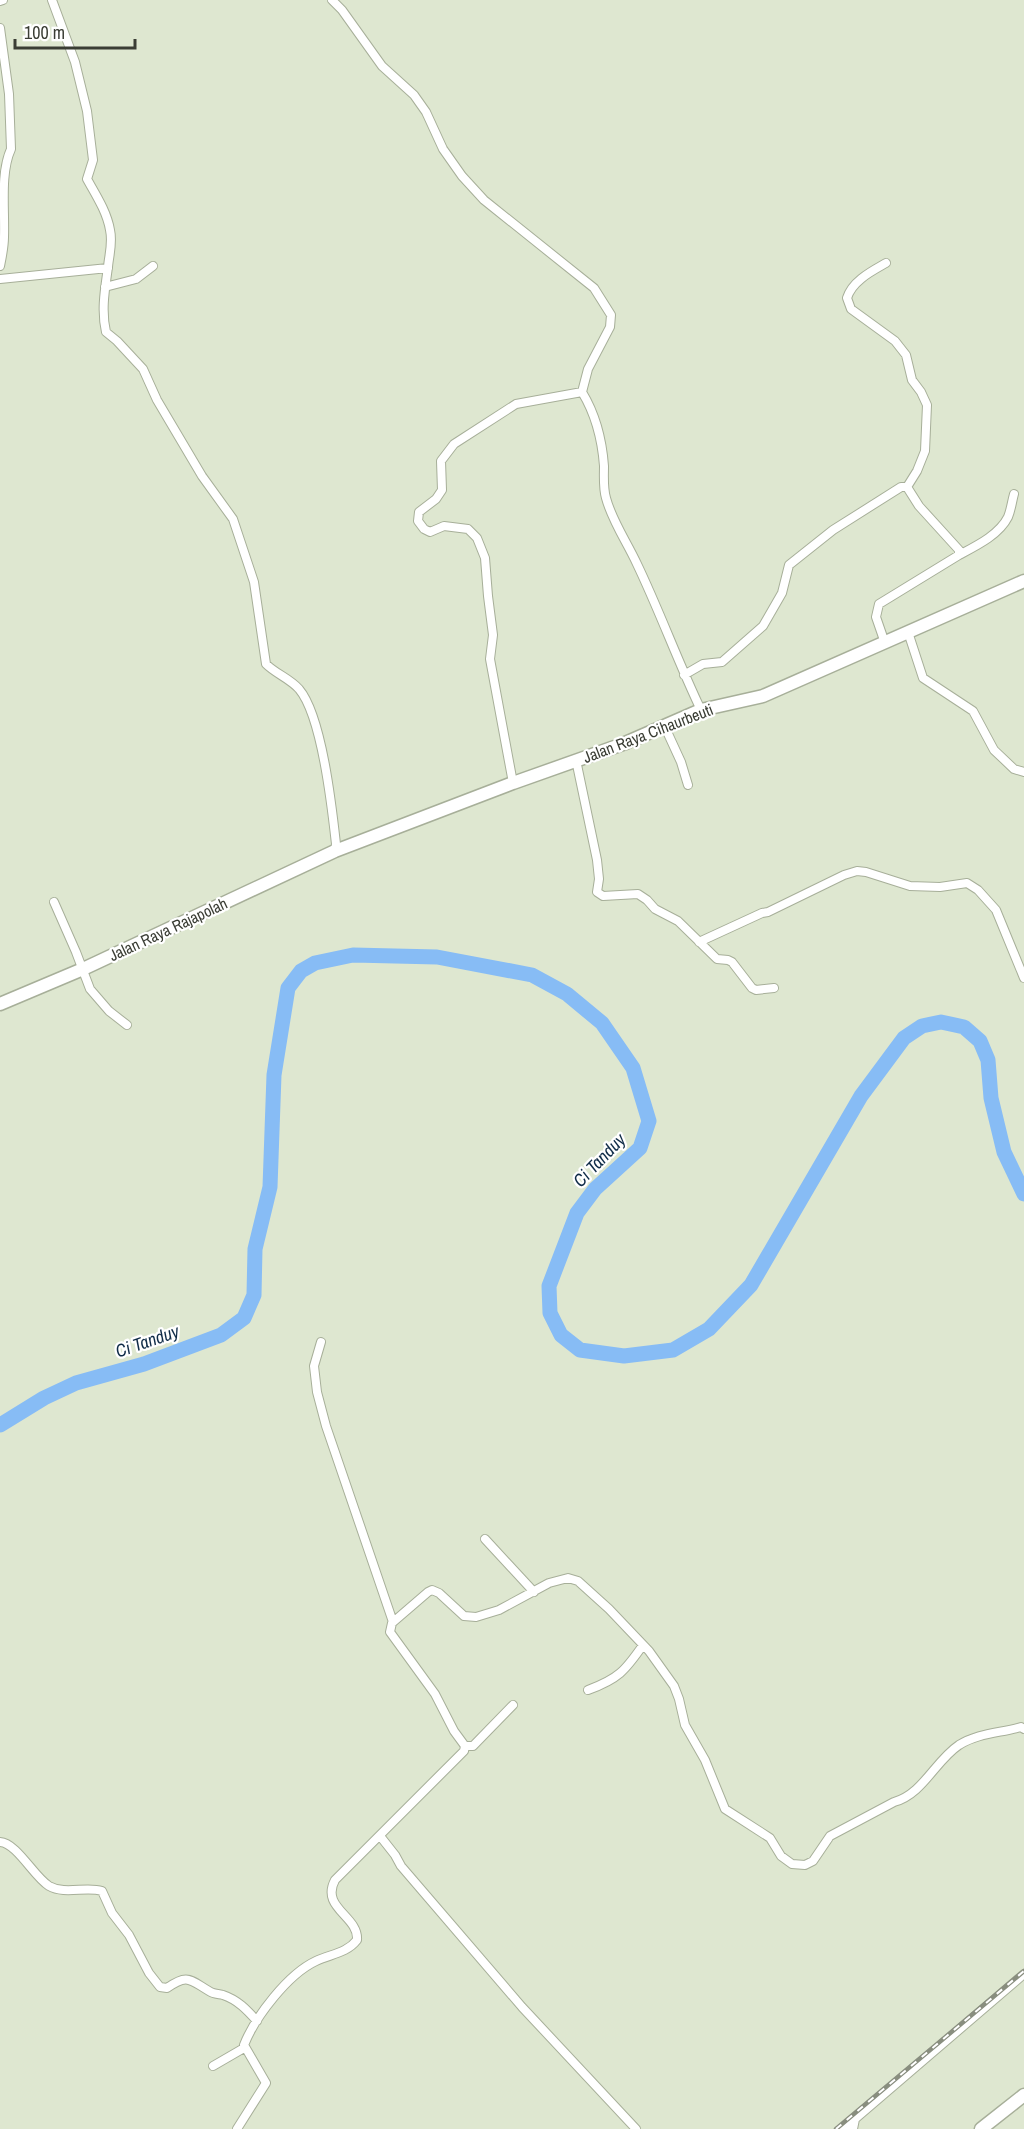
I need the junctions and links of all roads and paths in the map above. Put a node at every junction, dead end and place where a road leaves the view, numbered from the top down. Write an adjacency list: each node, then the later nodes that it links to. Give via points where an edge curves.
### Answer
1 (52, 0): 7 (street, via 75,62 87,111 93,160 87,179 108,222)
2 (332, 0): 10 (street, via 382,66 414,94 462,176 484,200 594,288 611,315 610,327 588,369)
3 (0, 28): 5 (street, via 11,149 2,171 4,238)
4 (886, 263): 11 (street, via 866,274 847,298 851,309 895,341 906,355 912,380 927,405 925,451)
5 (0, 266)
6 (153, 266): 9 (street, via 136,279)
7 (108, 268): 8 (street); 9 (street)
8 (0, 279)
9 (105, 287): 24 (street, via 105,332 142,369 202,476 233,519 254,582 266,664 299,689 318,735 332,802)
10 (582, 392): 17 (street, via 598,427 606,496 616,524 637,563); 22 (street, via 516,404 453,444 441,462 442,490 419,512 418,521 430,532 444,526 468,529 477,538 485,558 493,635 490,659)
11 (907, 487): 13 (street, via 959,550); 17 (street, via 901,487 833,530 789,565 782,593 763,626 722,662 703,664)
12 (1014, 494): 13 (street, via 1009,516 1002,526)
13 (959, 555): 16 (street, via 879,604 876,617)
14 (1024, 581): 15 (highway, Jalan Raya Cihaurbeuti)
15 (908, 632): 16 (highway, Jalan Raya Cihaurbeuti); 21 (street, via 923,678 973,711 994,750 1014,769)
16 (885, 643): 18 (highway, Jalan Raya Cihaurbeuti, via 763,696)
17 (684, 675): 18 (street)
18 (701, 710): 19 (highway, Jalan Raya Cihaurbeuti)
19 (664, 725): 20 (highway, Jalan Raya Cihaurbeuti); 23 (street)
20 (576, 760): 22 (highway, Jalan Raya Cihaurbeuti); 26 (street, via 597,860 597,892 603,896 638,894 678,921)
21 (1024, 772)
22 (513, 783): 24 (highway, Jalan Raya Cihaurbeuti)
23 (688, 785)
24 (335, 851): 27 (highway, Jalan Raya Rajapolah)
25 (54, 902): 27 (street)
26 (699, 942): 28 (street, via 844,875 861,871 910,886 967,883 974,887 996,910); 29 (street, via 717,959 732,962 754,989)
27 (83, 969): 30 (highway, Jalan Raya Rajapolah); 31 (street, via 98,1000)
28 (1024, 978)
29 (774, 988)
30 (0, 1004)
31 (127, 1025)
32 (321, 1342): 35 (street, via 314,1366 320,1403)
33 (485, 1539): 34 (street)
34 (534, 1592): 35 (street, via 499,1610 468,1617 432,1590); 36 (street, via 558,1580 578,1581)
35 (393, 1622): 40 (street, via 392,1635 435,1694)
36 (643, 1645): 37 (street, via 619,1675); 39 (street, via 677,1692 685,1725 705,1760 725,1809 770,1838 792,1863 805,1865 813,1861 830,1836 905,1799 960,1744 986,1734)
37 (588, 1690)
38 (513, 1705): 40 (street, via 473,1746)
39 (1024, 1729)
40 (465, 1746): 41 (street, via 458,1758)
41 (380, 1836): 44 (street, via 332,1886 333,1901 356,1930 357,1940 351,1948 316,1961 292,1976); 50 (street, via 401,1866 522,2007)
42 (0, 1842): 44 (street, via 9,1845 51,1887 102,1891 160,1987 167,1988 180,1980 196,1981 209,1992 239,2003)
43 (1024, 1974): 48 (street)
44 (257, 2021): 45 (street)
45 (244, 2048): 46 (street); 49 (street, via 266,2083)
46 (213, 2066)
47 (1024, 2095): 53 (highway)
48 (855, 2119): 51 (street); 52 (street)
49 (237, 2129)
50 (636, 2129)
51 (843, 2129)
52 (853, 2129)
53 (981, 2129)

